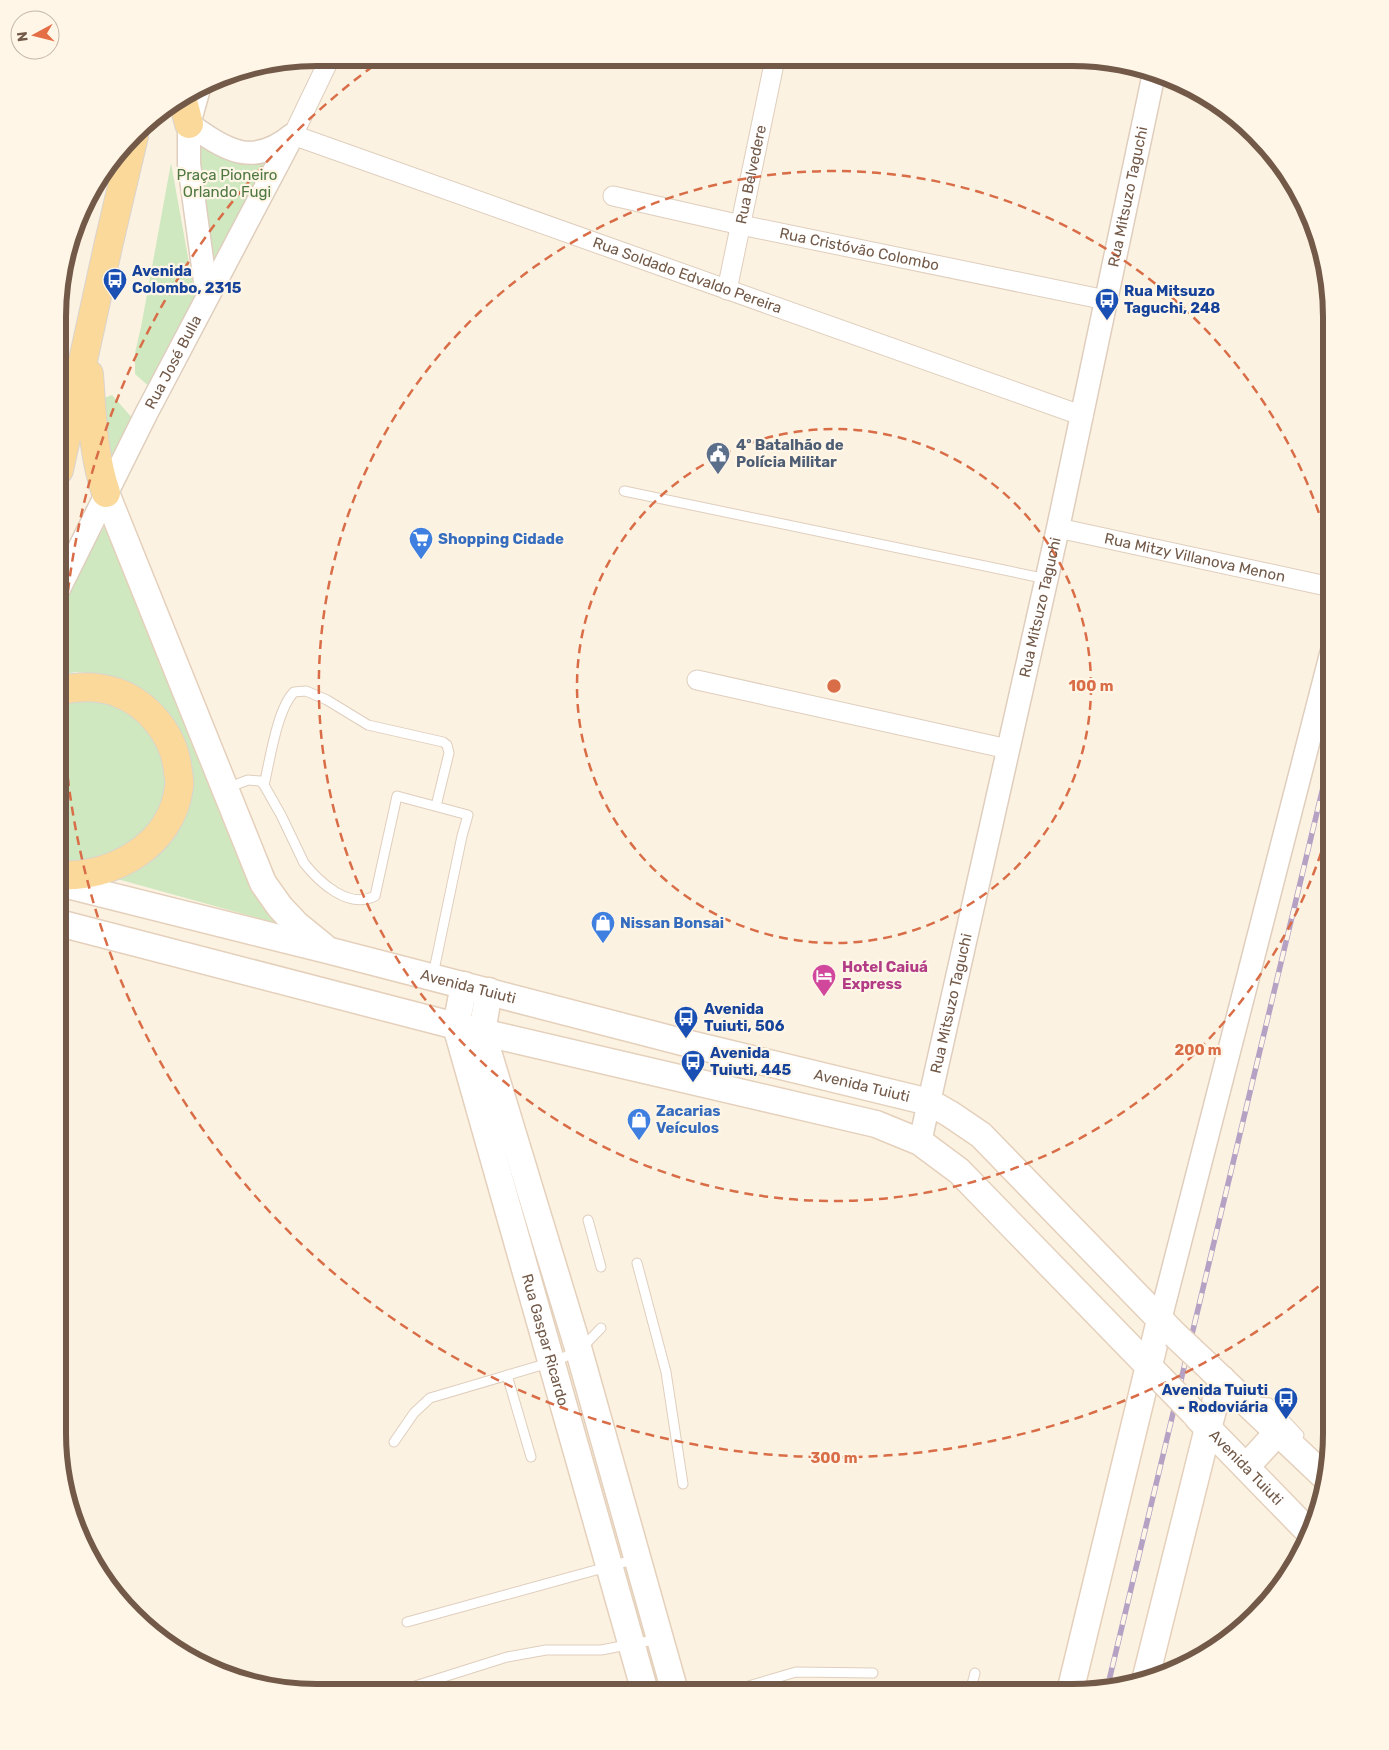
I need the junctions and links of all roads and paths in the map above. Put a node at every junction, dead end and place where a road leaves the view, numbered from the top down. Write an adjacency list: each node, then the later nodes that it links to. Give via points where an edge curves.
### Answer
1 (326, 66): 6 (street, Rua José Bulla)
2 (773, 66): 9 (street, Rua Belvedere)
3 (1152, 80): 12 (street, Rua Mitsuzo Taguchi)
4 (194, 99): 5 (street)
5 (186, 112): 6 (street, via 213,141 250,154 266,152); 11 (street)
6 (292, 135): 10 (street, Rua Soldado Edvaldo Pereira); 11 (street, Rua José Bulla)
7 (131, 150): 13 (main road)
8 (613, 196): 9 (street, Rua Cristóvão Colombo)
9 (741, 225): 10 (street, Rua Belvedere); 12 (street, Rua Cristóvão Colombo)
10 (727, 290): 14 (street, Rua Soldado Edvaldo Pereira)
11 (207, 296): 17 (street, Rua José Bulla)
12 (1106, 300): 14 (street, Rua Mitsuzo Taguchi)
13 (86, 346): 15 (main road); 17 (main road, via 95,448)
14 (1083, 416): 18 (street, Rua Mitsuzo Taguchi)
15 (66, 438)
16 (624, 491): 20 (lane)
17 (106, 494): 19 (street, Rua José Bulla); 27 (main road)
18 (1058, 528): 20 (street, Rua Mitsuzo Taguchi); 21 (street, Rua Mitzy Villanova Menon)
19 (66, 575)
20 (1047, 579): 25 (street, Rua Mitsuzo Taguchi)
21 (1323, 585)
22 (697, 680): 25 (street)
23 (1323, 687): 48 (street)
24 (66, 689): 29 (main road, via 94,687 116,692 135,702 156,720 169,737 177,759 180,786 174,808 160,834 144,850 119,865 94,872)
25 (1008, 749): 41 (street, Rua Mitsuzo Taguchi)
26 (264, 784): 27 (lane, via 252,780); 28 (lane, via 310,871 331,889 351,898 375,896 397,796); 28 (lane, via 287,699 294,692 306,691 368,725 447,745)
27 (225, 789): 34 (main road, via 263,883 296,924)
28 (436, 806): 35 (lane, via 468,816)
29 (66, 874)
30 (66, 885): 34 (main road, Avenida Tuiuti)
31 (66, 925): 32 (main road, Avenida Tuiuti)
32 (103, 934): 33 (main road); 38 (main road, Avenida Tuiuti)
33 (66, 936)
34 (327, 950): 35 (main road, Avenida Tuiuti)
35 (433, 977): 36 (main road, Avenida Tuiuti)
36 (464, 985): 37 (main road, Avenida Tuiuti); 38 (main road, Rua Gaspar Ricardo)
37 (489, 991): 39 (main road, Rua Gaspar Ricardo); 41 (main road, Avenida Tuiuti)
38 (456, 1026): 39 (main road, Avenida Tuiuti); 40 (main road, Rua Gaspar Ricardo)
39 (482, 1032): 40 (main road, Rua Gaspar Ricardo); 42 (main road, Avenida Tuiuti, via 876,1124)
40 (486, 1089): 50 (main road, Rua Gaspar Ricardo); 51 (main road, Rua Gaspar Ricardo)
41 (929, 1102): 42 (street, Rua Mitsuzo Taguchi); 44 (main road, Avenida Tuiuti, via 980,1135)
42 (920, 1142): 45 (main road, Avenida Tuiuti, via 958,1172)
43 (588, 1220): 47 (lane)
44 (1063, 1221): 45 (main road); 48 (main road, Avenida Tuiuti)
45 (1039, 1254): 53 (main road, Avenida Tuiuti)
46 (636, 1264): 63 (lane, via 645,1310 666,1372)
47 (601, 1267)
48 (1167, 1327): 52 (main road, Avenida Tuiuti, bridge); 53 (main road)
49 (601, 1328): 50 (lane)
50 (579, 1351): 51 (lane); 65 (main road, Rua Gaspar Ricardo)
51 (552, 1362): 54 (lane); 66 (main road, Rua Gaspar Ricardo)
52 (1215, 1372): 55 (main road, Avenida Tuiuti); 56 (main road)
53 (1155, 1373): 56 (main road, Avenida Tuiuti, bridge); 78 (main road)
54 (507, 1375): 59 (lane, via 430,1398 414,1413); 60 (lane)
55 (1247, 1402): 57 (main road, Avenida Tuiuti); 58 (lane, via 1269,1403)
56 (1201, 1420): 61 (main road, Avenida Tuiuti); 70 (main road)
57 (1278, 1432): 61 (main road); 62 (main road, Avenida Tuiuti)
58 (1303, 1439)
59 (394, 1442)
60 (531, 1457)
61 (1246, 1467): 64 (main road, Avenida Tuiuti)
62 (1320, 1472)
63 (683, 1484)
64 (1305, 1527)
65 (637, 1559): 66 (lane); 68 (main road, Rua Gaspar Ricardo)
66 (609, 1567): 67 (lane); 69 (main road, Rua Gaspar Ricardo)
67 (406, 1622)
68 (660, 1638): 69 (lane); 75 (main road, Rua Gaspar Ricardo)
69 (631, 1645): 73 (lane, via 601,1650 546,1650 507,1657); 74 (main road, Rua Gaspar Ricardo)
70 (1147, 1672)
71 (873, 1673): 76 (lane, via 796,1672)
72 (975, 1673): 77 (lane)
73 (421, 1684)
74 (643, 1684)
75 (673, 1684)
76 (755, 1684)
77 (972, 1684)
78 (1072, 1684)

